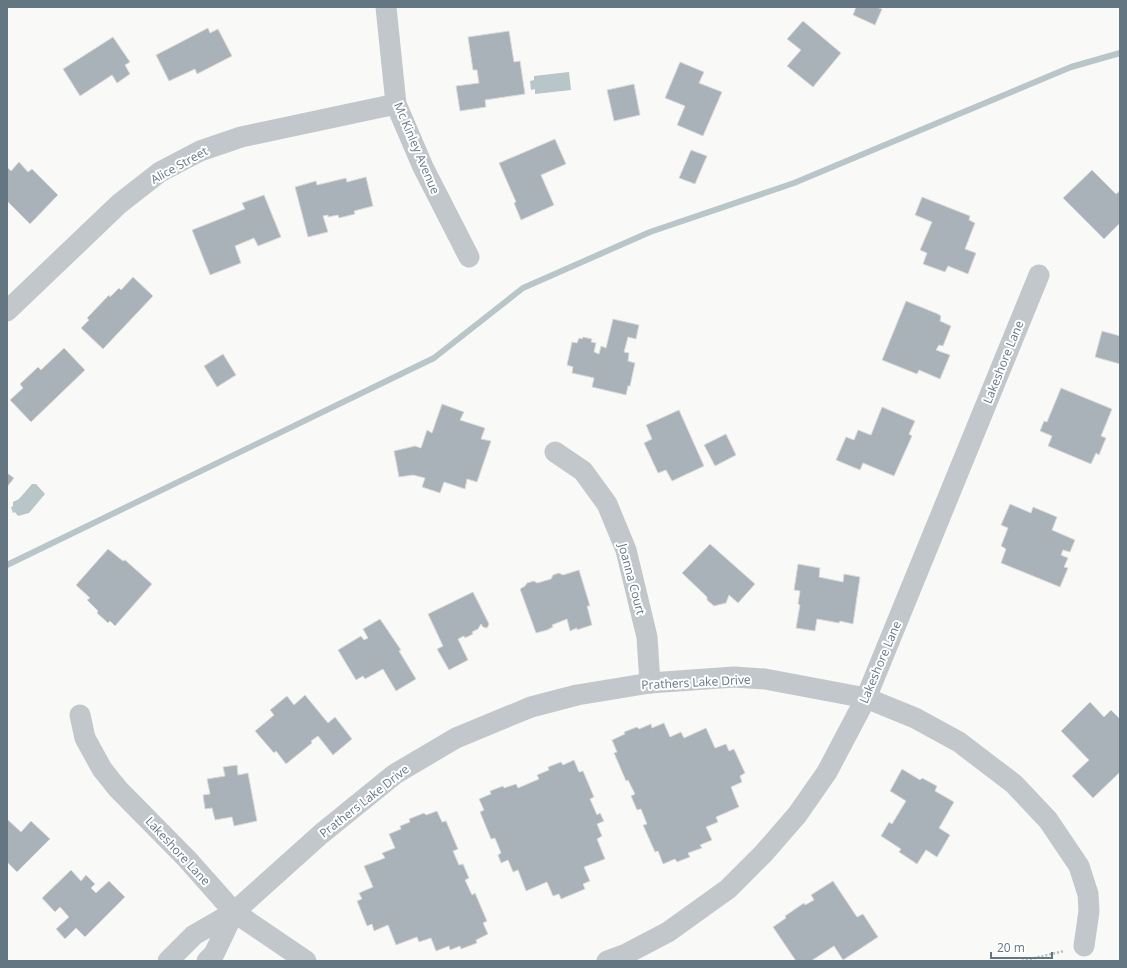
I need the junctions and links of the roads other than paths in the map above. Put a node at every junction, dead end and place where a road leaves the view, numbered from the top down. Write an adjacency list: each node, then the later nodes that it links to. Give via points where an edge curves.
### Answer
1 (386, 7): 2 (street, Mc Kinley Avenue)
2 (396, 104): 3 (street, Mc Kinley Avenue, via 423,166); 5 (street, Alice Street, via 241,137 200,151 167,168 119,204)
3 (469, 257)
4 (1039, 275): 8 (street, Lakeshore Lane)
5 (7, 311)
6 (555, 452): 7 (street, Joanna Court, via 583,472 607,504 626,550 647,637)
7 (650, 683): 8 (street, Prathers Lake Drive, via 734,677 765,679); 10 (street, Prathers Lake Drive, via 577,695 531,707 456,738 395,774 321,834)
8 (866, 698): 11 (street, Prathers Lake Drive, via 915,718 959,742 1014,784 1048,820 1079,866 1088,894 1089,911); 15 (street, Lakeshore Lane, via 827,772 797,815 763,854 728,889 668,932)
9 (80, 715): 10 (street, Lakeshore Lane, via 85,738 102,769)
10 (234, 912): 12 (street, Prathers Lake Drive, via 194,935); 13 (street, Prathers Lake Drive, via 214,954); 14 (street, Lakeshore Lane)
11 (1084, 946)
12 (168, 961)
13 (207, 961)
14 (306, 961)
15 (607, 961)

